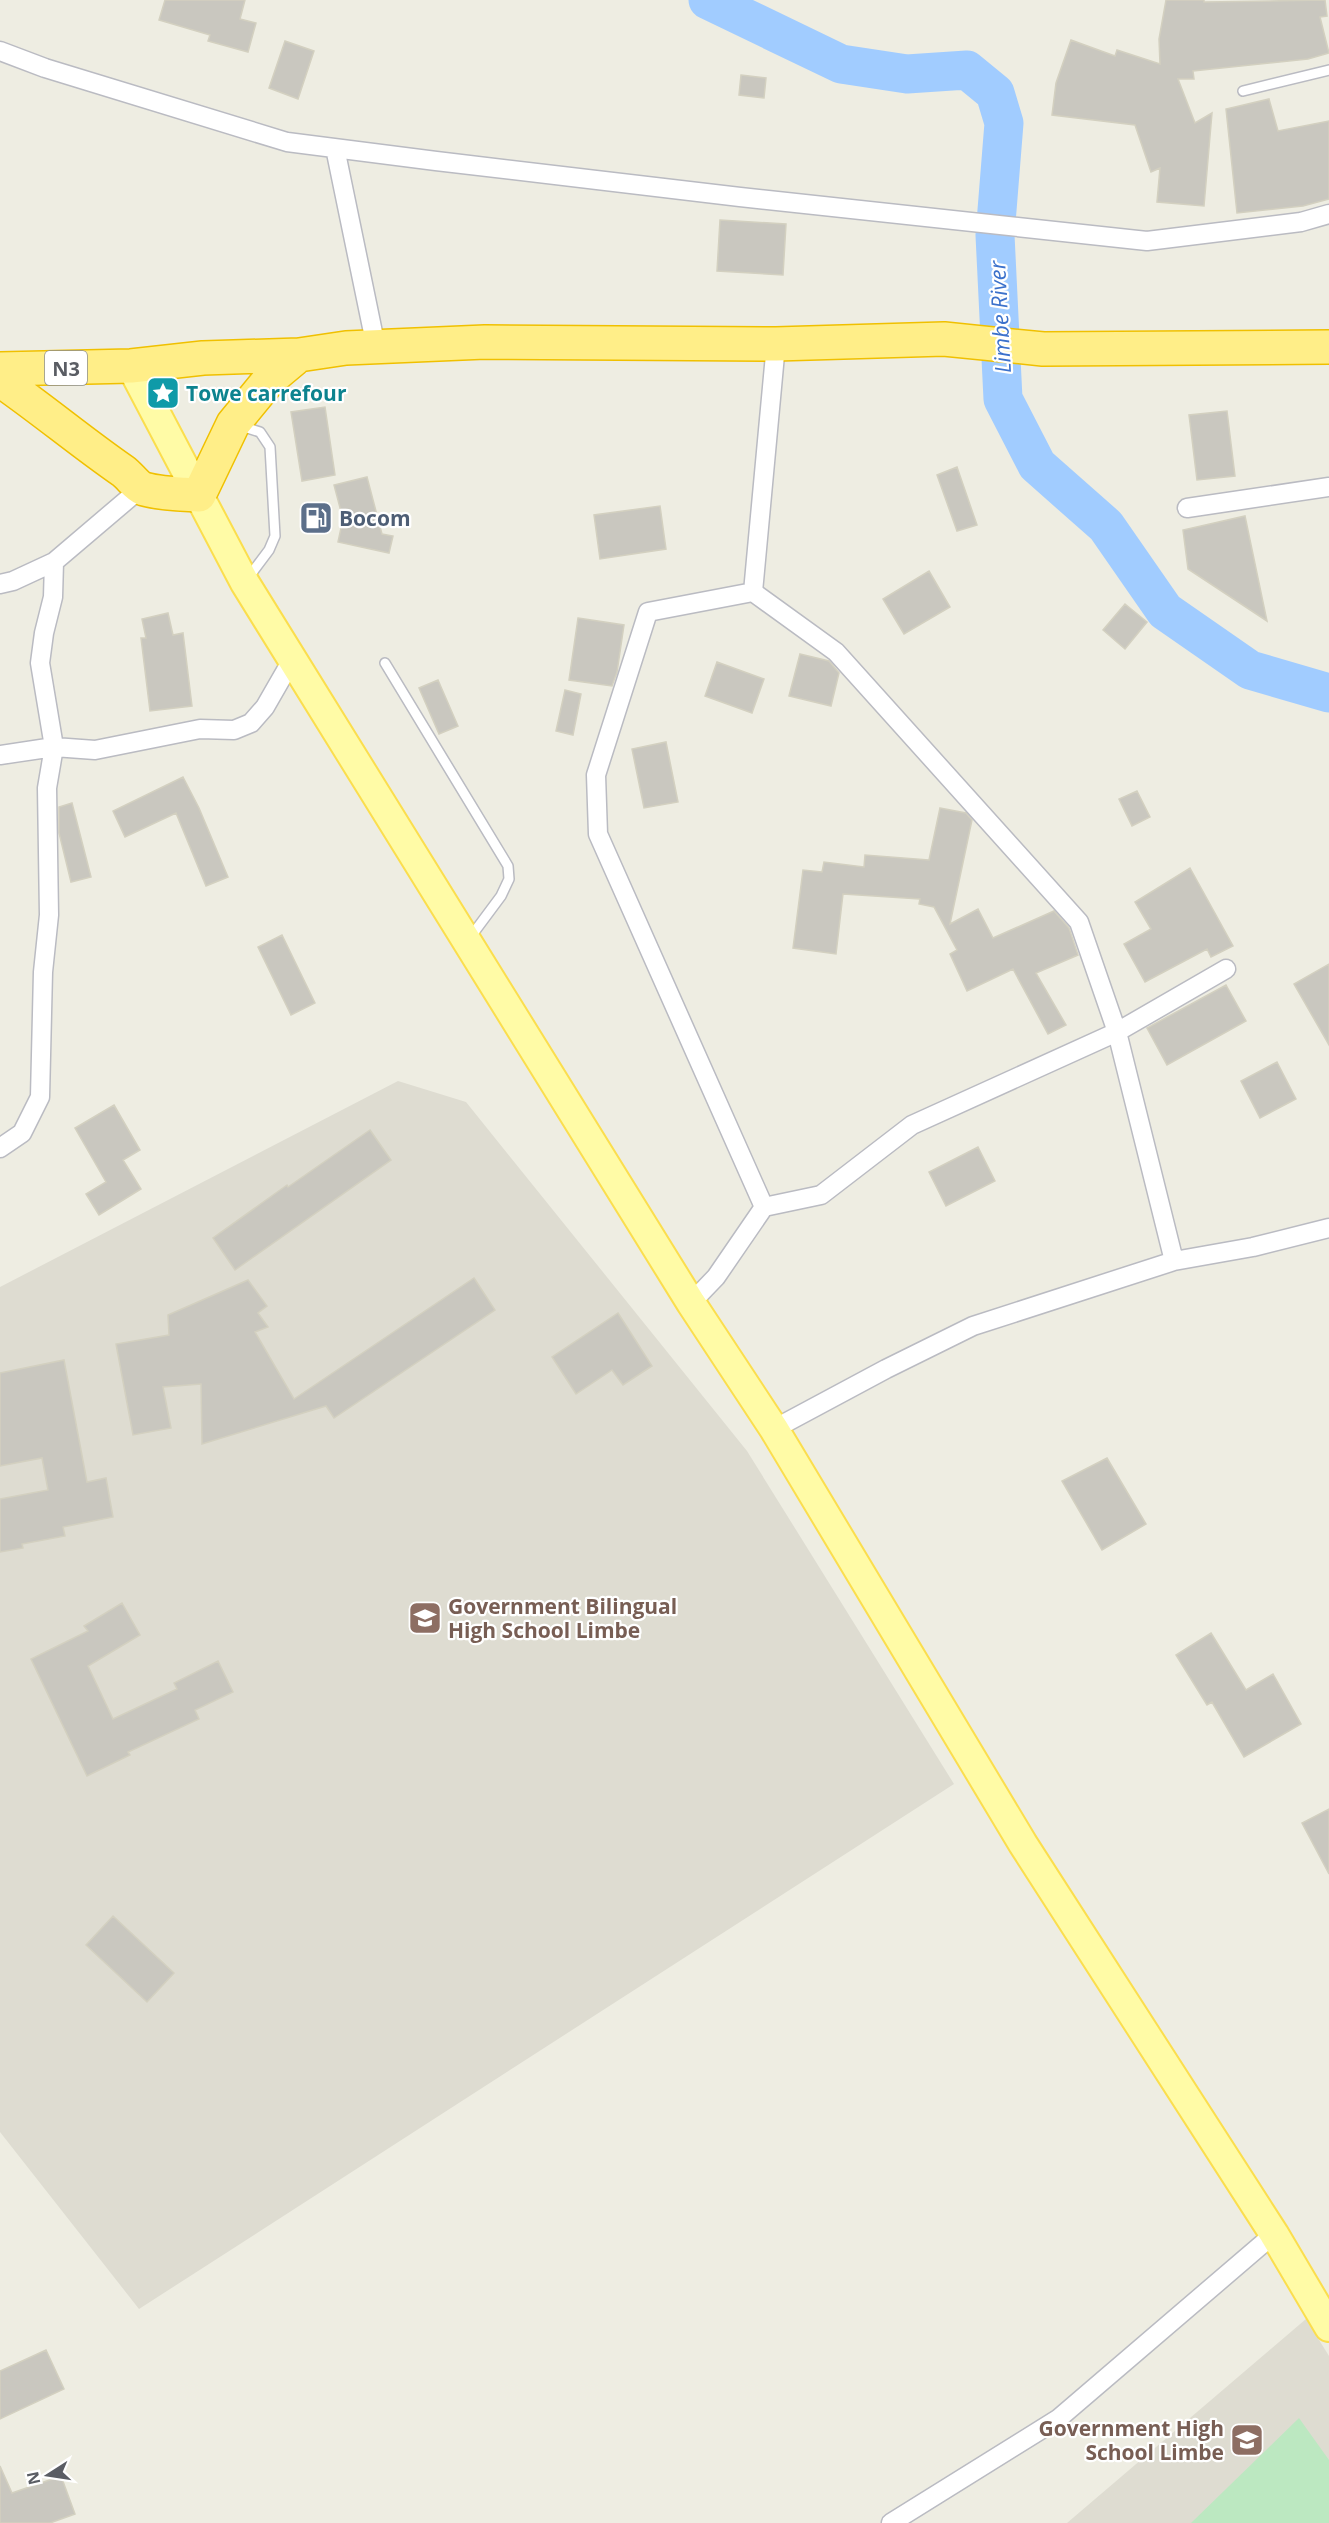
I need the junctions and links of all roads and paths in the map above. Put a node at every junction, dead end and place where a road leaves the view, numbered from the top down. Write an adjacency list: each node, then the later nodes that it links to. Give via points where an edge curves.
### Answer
1 (0, 51): 4 (street, via 286,142)
2 (1329, 70): 3 (lane)
3 (1243, 90)
4 (335, 148): 5 (street, via 1147,241 1300,222); 7 (street)
5 (1329, 214)
6 (776, 344): 7 (highway, via 485,342); 8 (highway, via 944,339 1043,350); 21 (street)
7 (376, 346): 9 (highway)
8 (1329, 347)
9 (299, 355): 10 (highway, via 203,358); 13 (highway, via 269,380)
10 (131, 366): 11 (highway, N3); 16 (main road)
11 (0, 369)
12 (0, 381): 15 (highway)
13 (233, 424): 16 (highway); 19 (lane, via 260,432 270,447 275,536)
14 (1329, 487): 17 (street)
15 (141, 488): 16 (highway); 18 (street)
16 (199, 495): 19 (main road)
17 (1187, 508)
18 (54, 562): 20 (street); 24 (street, via 53,597 40,663)
19 (244, 583): 22 (main road)
20 (0, 584)
21 (753, 592): 28 (street, via 836,652 1079,922); 30 (street, via 648,612 596,775 598,834)
22 (292, 660): 24 (street, via 265,707 251,723 234,730 200,729 95,750); 26 (main road)
23 (385, 663): 26 (lane, via 508,866 510,879 501,896)
24 (54, 747): 25 (street); 29 (street, via 47,788 50,915 43,972 40,1097 22,1133)
25 (0, 755)
26 (467, 941): 33 (main road)
27 (1226, 969): 28 (street)
28 (1117, 1032): 30 (street, via 912,1125 821,1194); 32 (street)
29 (0, 1148)
30 (764, 1207): 33 (street, via 716,1278)
31 (1329, 1228): 32 (street)
32 (1174, 1261): 34 (street, via 973,1326)
33 (690, 1303): 34 (main road)
34 (774, 1429): 35 (main road, via 1023,1844)
35 (1274, 2234): 36 (main road); 37 (street, via 1058,2419)
36 (1329, 2327)
37 (891, 2523)

